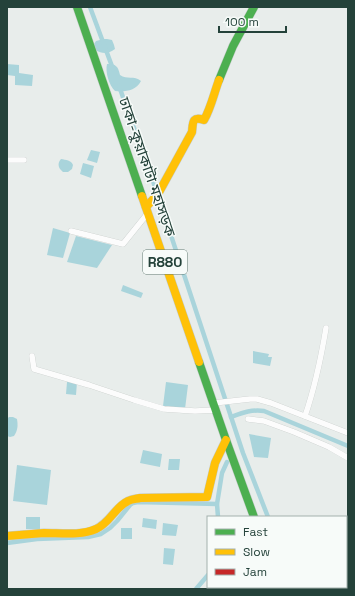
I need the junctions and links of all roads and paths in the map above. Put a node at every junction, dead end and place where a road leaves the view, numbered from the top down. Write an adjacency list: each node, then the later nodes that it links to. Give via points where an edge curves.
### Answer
1 (77, 7): 5 (main road, ঢাকা-কুয়াকাটা মহাসড়ক / R880)
2 (254, 7): 5 (main road, via 233,46 208,113 204,120 195,119 193,122 192,132)
3 (7, 160): 4 (street)
4 (24, 160)
5 (147, 210): 6 (street, via 123,244); 9 (main road, ঢাকা-কুয়াকাটা মহাসড়ক / R880)
6 (71, 231)
7 (326, 328): 10 (street, via 321,361)
8 (32, 356): 9 (street, via 34,369 164,409 195,411)
9 (215, 406): 10 (street, via 257,399); 13 (main road, ঢাকা-কুয়াকাটা মহাসড়ক / R880)
10 (305, 416): 12 (street)
11 (248, 418): 14 (street, via 294,432)
12 (348, 433)
13 (226, 440): 15 (main road, ঢাকা-কুয়াকাটা মহাসড়ক / R880); 16 (main road, via 215,464 207,497 132,499 96,529 80,533)
14 (348, 458)
15 (254, 516)
16 (7, 536)

